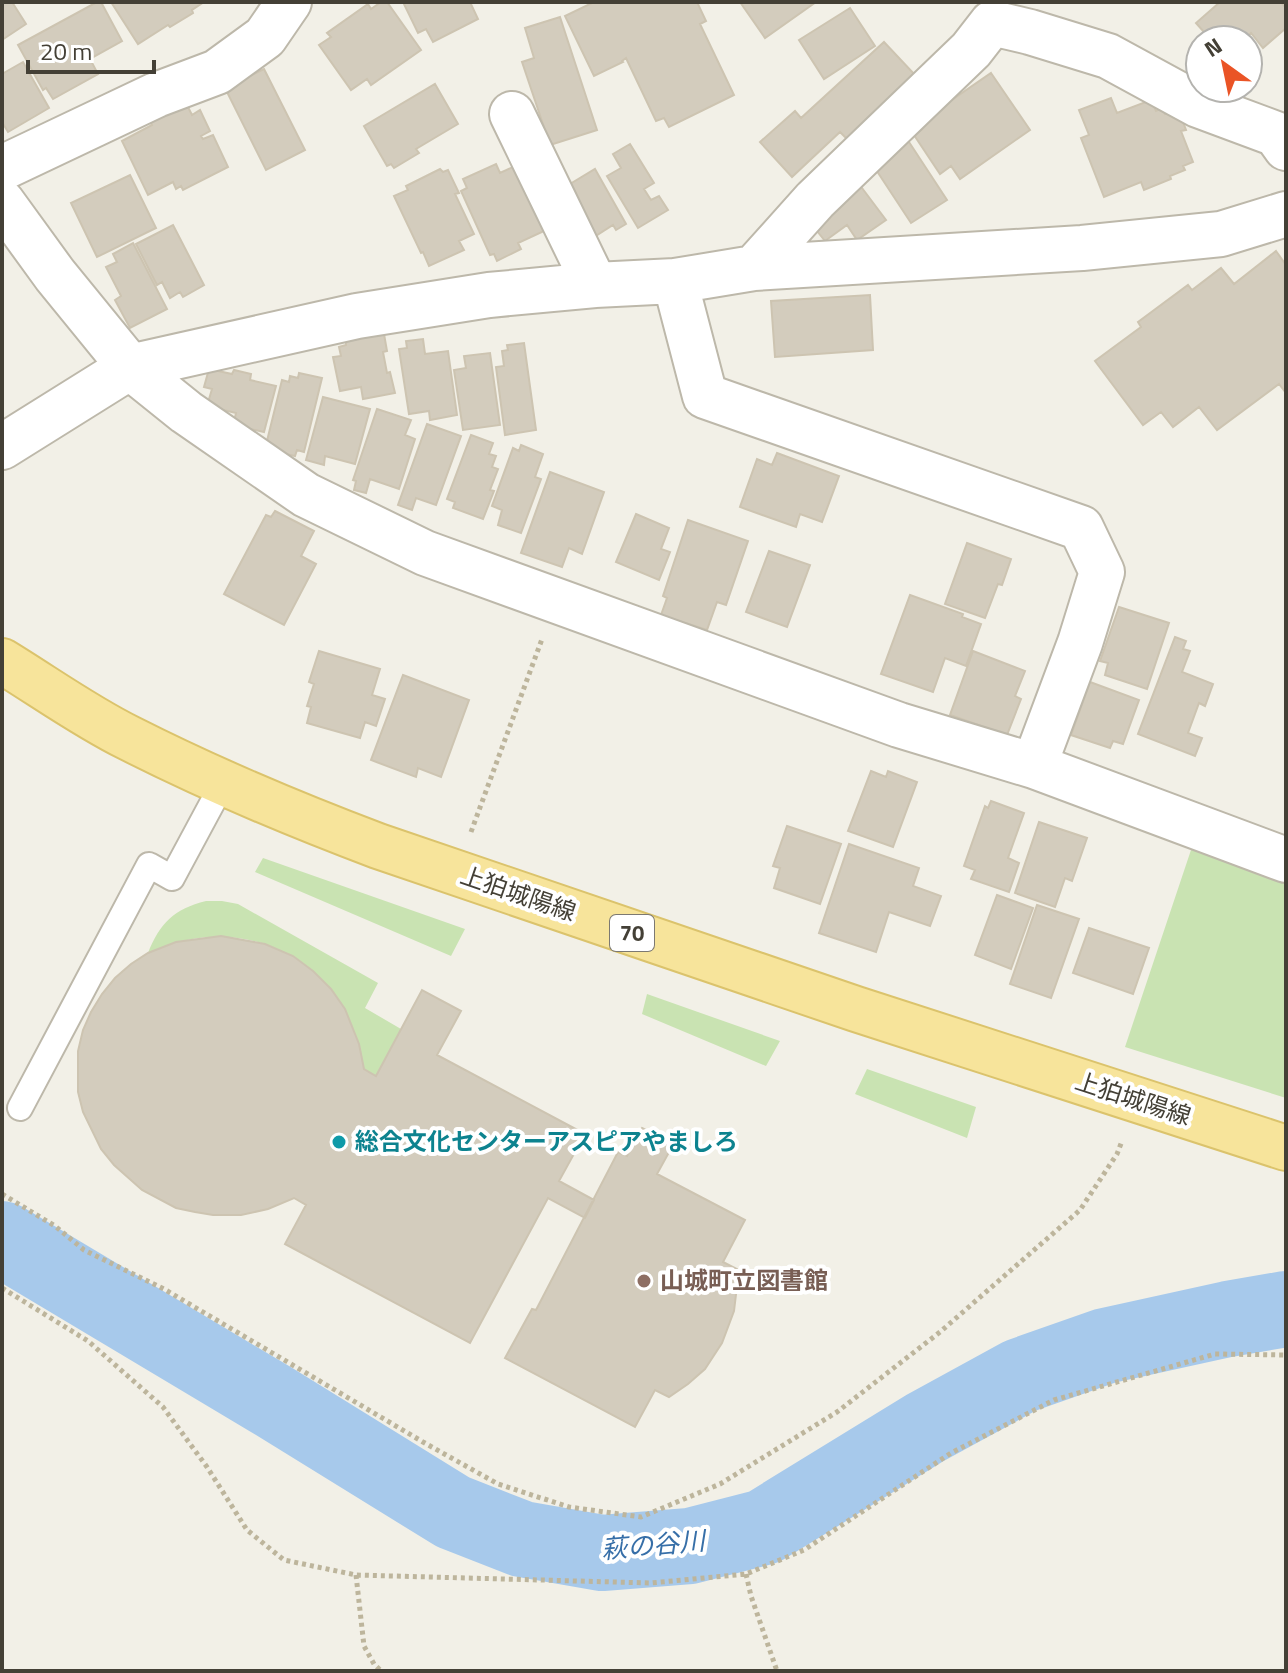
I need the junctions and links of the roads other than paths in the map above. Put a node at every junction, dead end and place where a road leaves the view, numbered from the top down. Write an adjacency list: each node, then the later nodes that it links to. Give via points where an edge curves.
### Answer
1 (289, 2): 5 (street, via 265,37 217,72)
2 (999, 13): 4 (street, via 1030,32 1108,56 1198,105 1276,134); 8 (street, via 971,50 815,200)
3 (512, 114): 10 (street)
4 (1286, 148)
5 (2, 168)
6 (2, 202): 11 (street)
7 (1286, 214): 8 (street, via 1221,234)
8 (754, 268): 9 (street)
9 (675, 281): 10 (street); 14 (street, via 705,396 1081,528 1102,572)
10 (595, 285): 11 (street, via 357,316)
11 (130, 367): 12 (street); 14 (street, via 306,495 425,553 899,725)
12 (2, 447)
13 (2, 661): 15 (main road, 上狛城陽線 / 70, via 126,736)
14 (1034, 766): 16 (street)
15 (223, 783): 17 (lane, via 172,878 149,865); 18 (main road, 上狛城陽線 / 70, via 456,873)
16 (1286, 860)
17 (20, 1108)
18 (1286, 1148)

